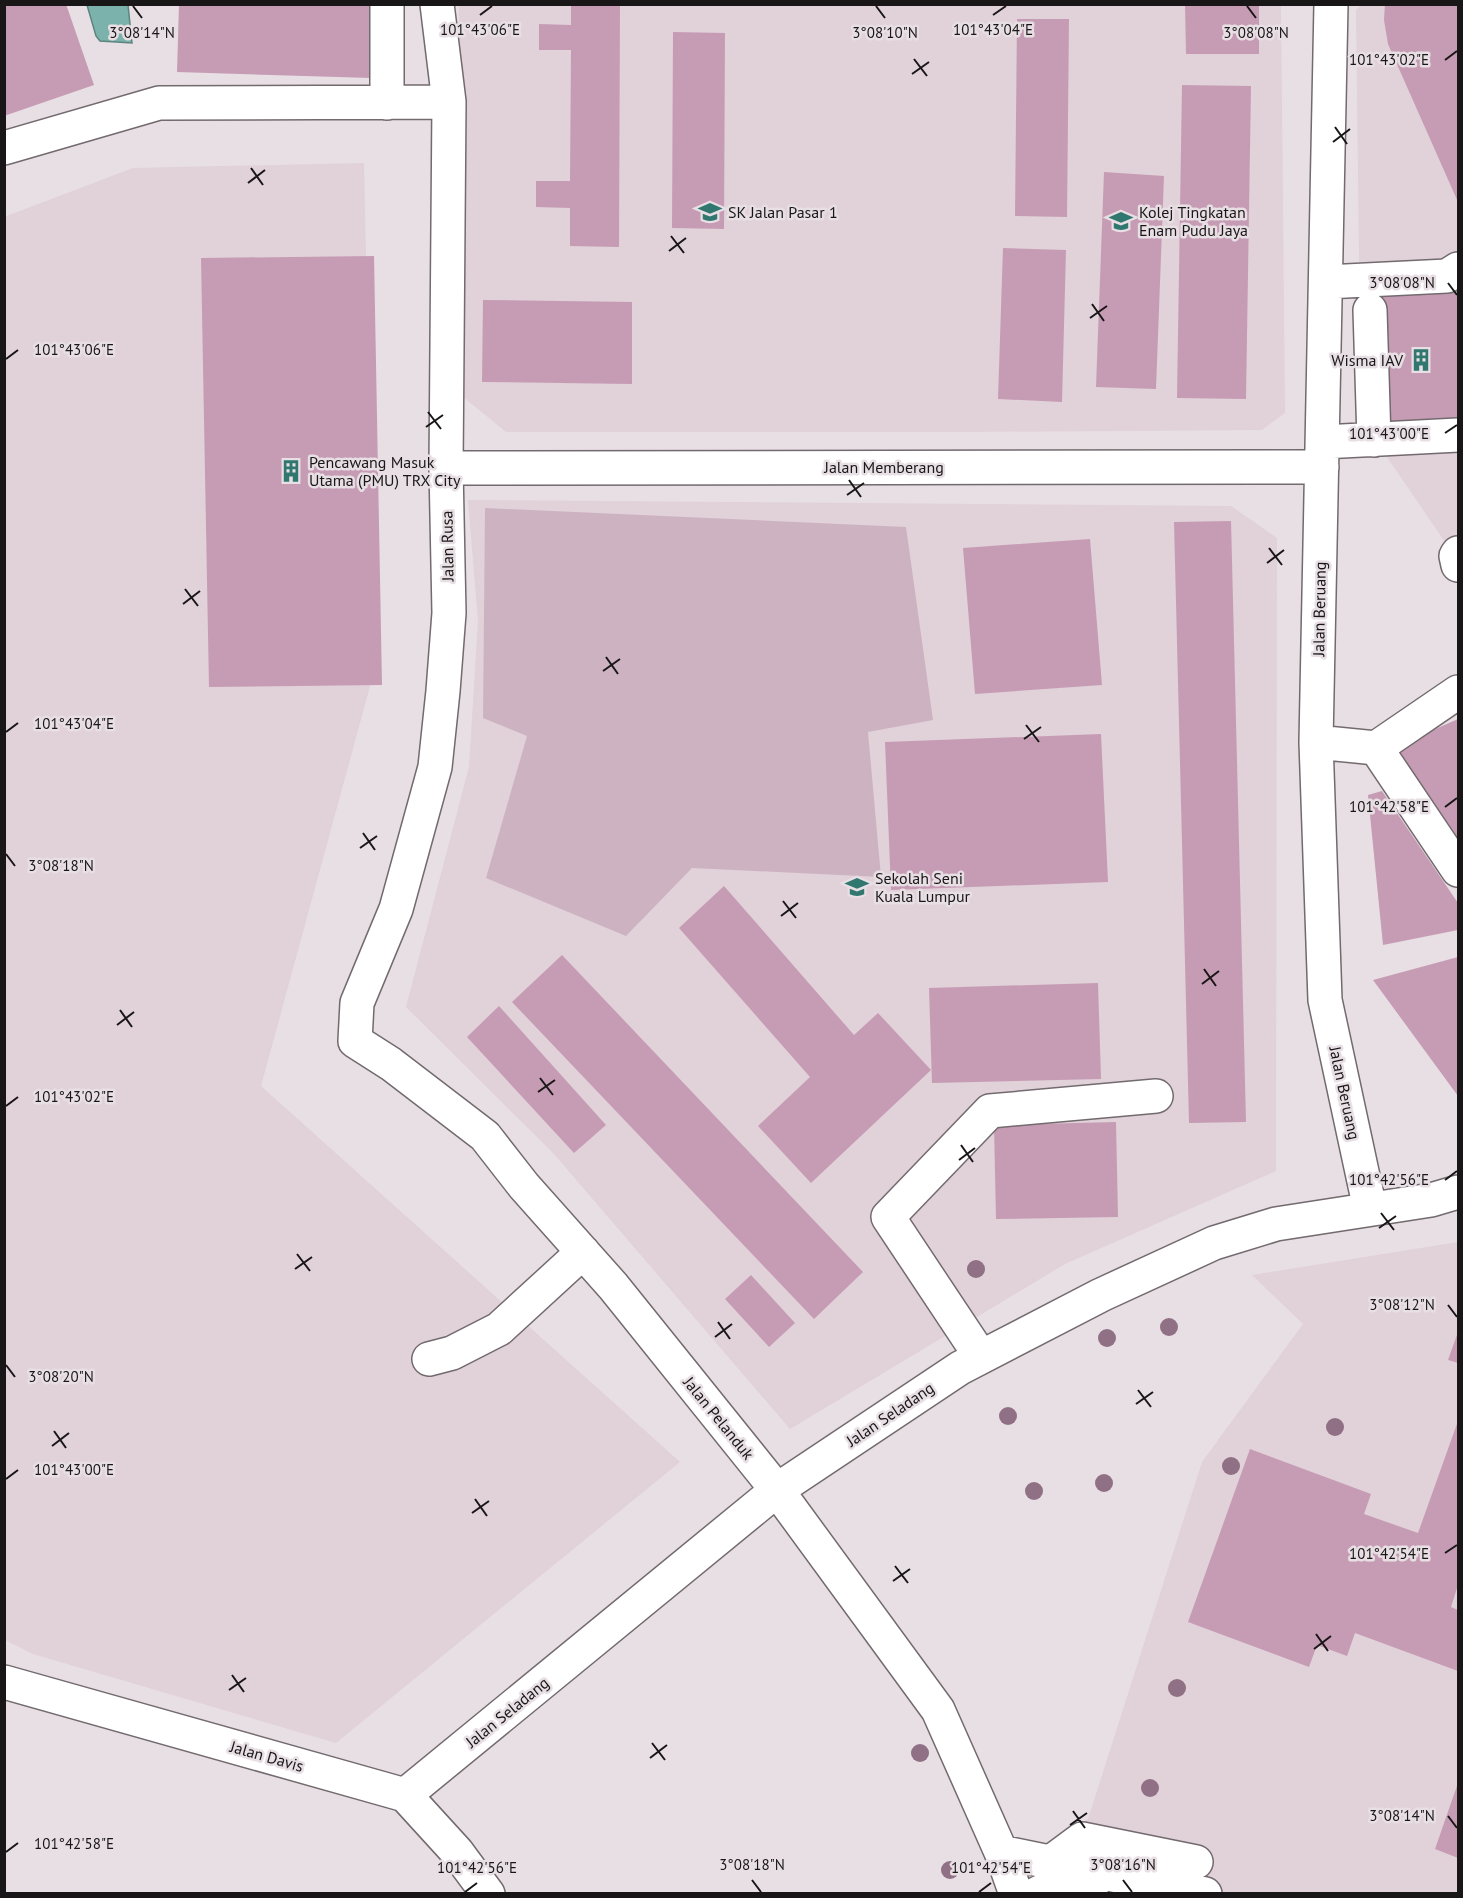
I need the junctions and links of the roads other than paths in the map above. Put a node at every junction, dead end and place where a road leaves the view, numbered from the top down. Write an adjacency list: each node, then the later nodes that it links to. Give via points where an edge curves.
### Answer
1 (387, 4): 5 (street)
2 (437, 4): 4 (street, Jalan Rusa)
3 (1331, 4): 8 (street, Jalan Beruang)
4 (448, 102): 5 (street); 13 (street, Jalan Rusa)
5 (387, 103): 6 (street, via 159,103)
6 (4, 148)
7 (1458, 269): 8 (street, via 1447,276)
8 (1326, 282): 12 (street, Jalan Beruang)
9 (1370, 310): 11 (street)
10 (1458, 435): 11 (street, Jalan Memberang)
11 (1374, 440): 12 (street, Jalan Memberang)
12 (1323, 454): 13 (street, Jalan Memberang); 17 (street, Jalan Beruang)
13 (446, 468): 20 (street, Jalan Rusa, via 449,613 435,767 396,909)
14 (1458, 553): 15 (street)
15 (1458, 565)
16 (1458, 692): 18 (street)
17 (1316, 742): 18 (street); 23 (street, Jalan Beruang, via 1325,1000)
18 (1376, 748): 19 (street)
19 (1458, 870)
20 (357, 1003): 24 (street, Jalan Pelanduk, via 355,1041 485,1136)
21 (1156, 1096): 25 (street, via 990,1111 888,1216)
22 (1458, 1192): 23 (street, Jalan Seladang)
23 (1370, 1209): 25 (street, Jalan Seladang, via 1276,1224 1214,1243)
24 (583, 1252): 26 (street, via 499,1329 452,1353); 27 (street, Jalan Pelanduk)
25 (981, 1357): 27 (street, Jalan Seladang)
26 (429, 1359)
27 (777, 1490): 29 (street, Jalan Seladang); 30 (street, Jalan Pelanduk, via 938,1710)
28 (4, 1682): 29 (street, Jalan Davis)
29 (405, 1795): 33 (street)
30 (1001, 1852): 31 (street); 34 (street, Jalan Pelanduk)
31 (1051, 1862): 32 (street, via 1082,1839); 37 (street)
32 (1196, 1862)
33 (488, 1893)
34 (1016, 1893)
35 (1036, 1893): 36 (street, via 1068,1878)
36 (1140, 1893)
37 (1205, 1893)

